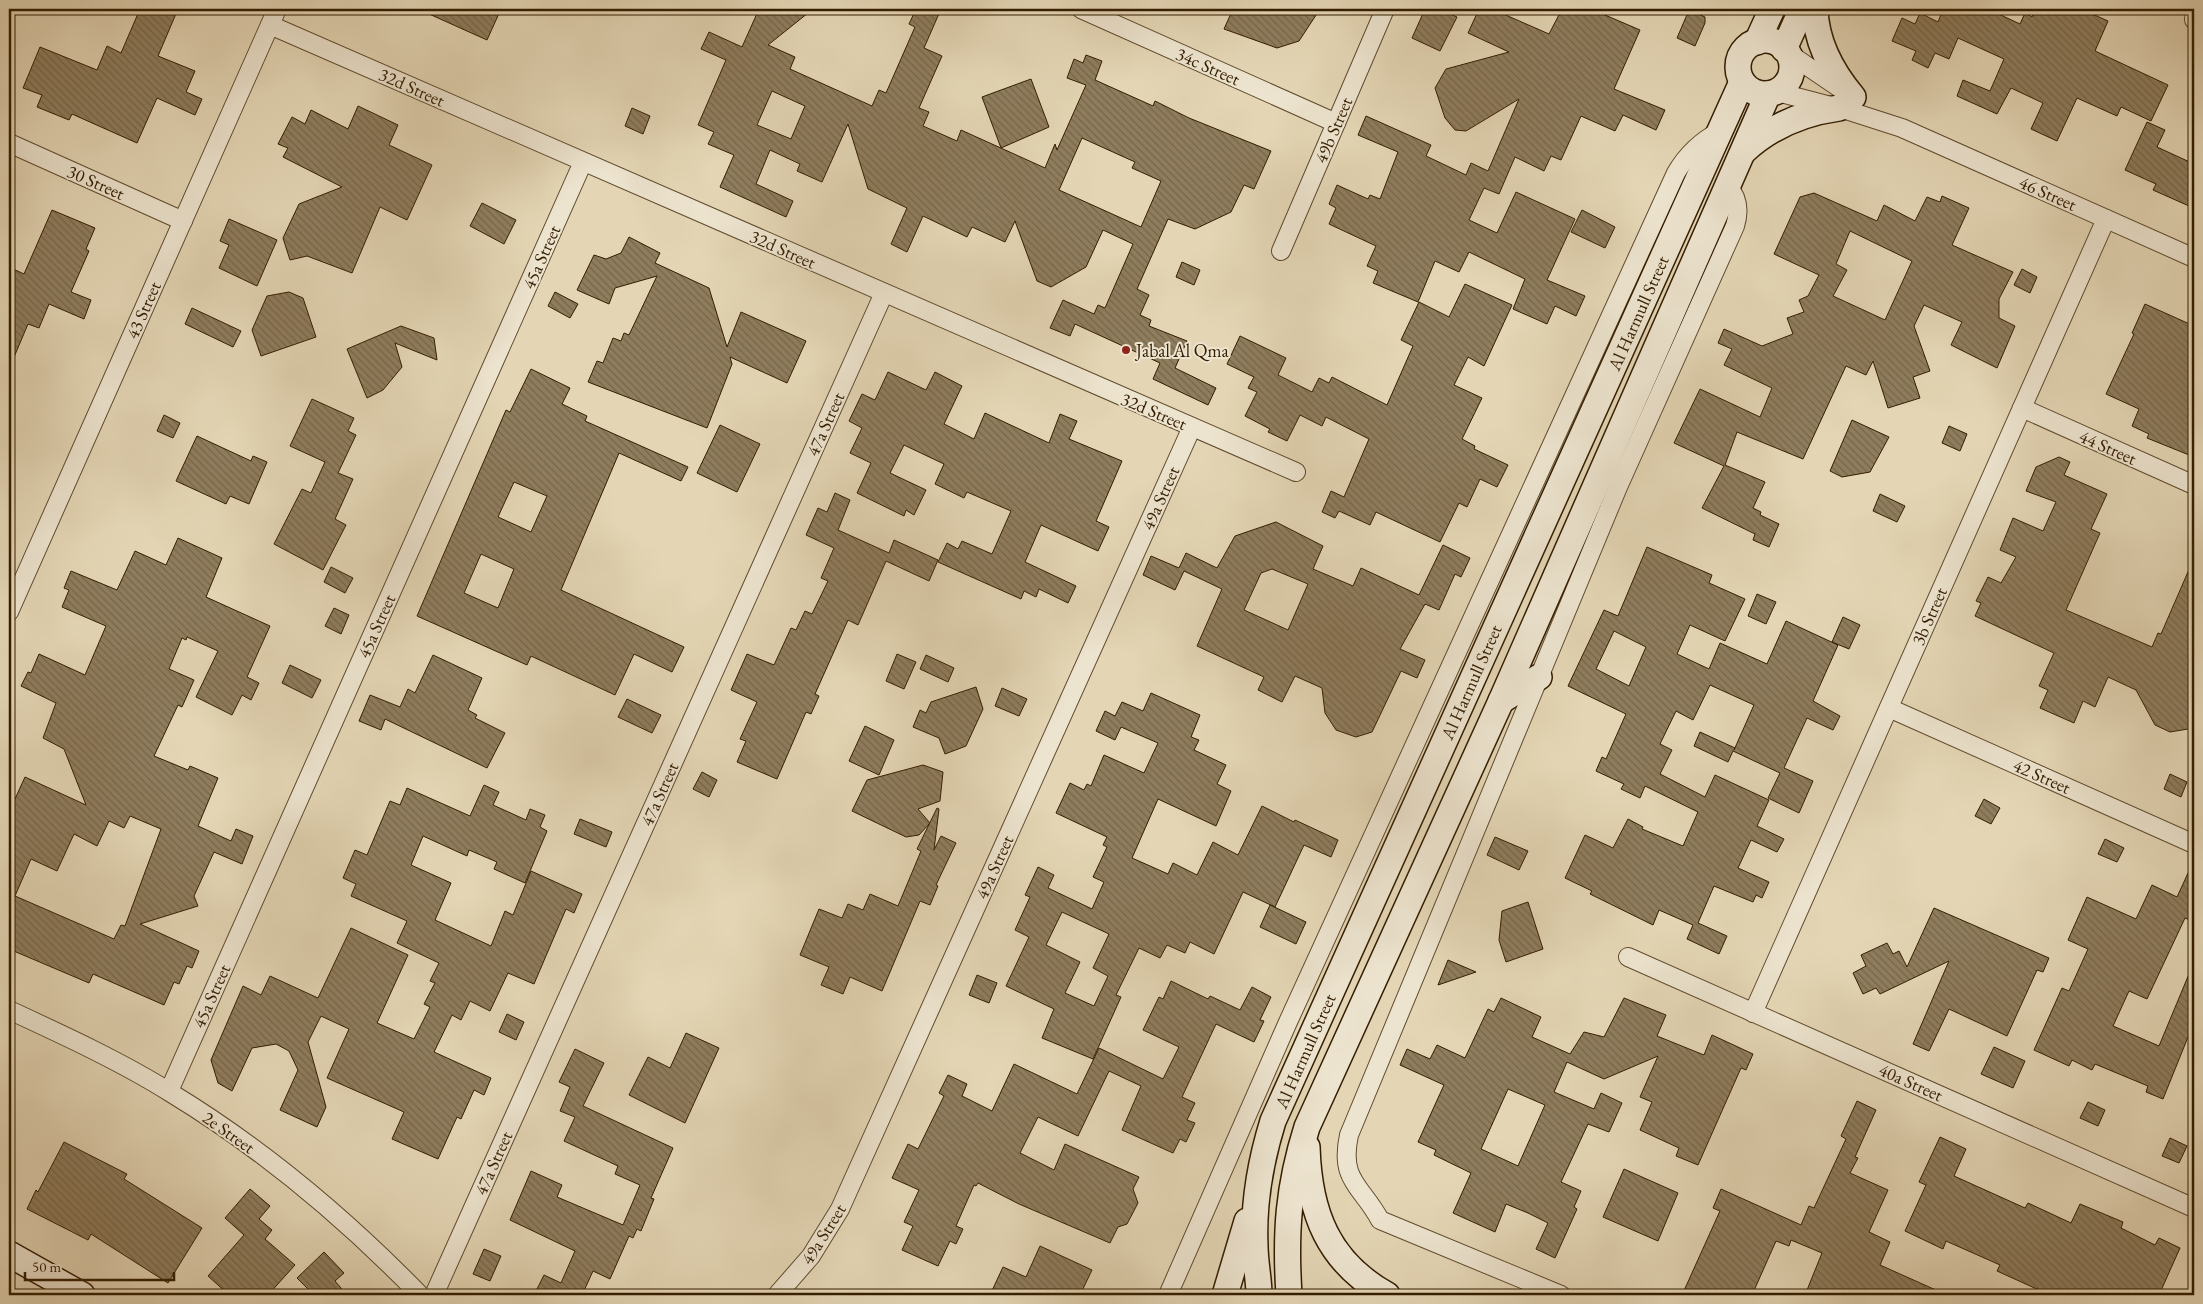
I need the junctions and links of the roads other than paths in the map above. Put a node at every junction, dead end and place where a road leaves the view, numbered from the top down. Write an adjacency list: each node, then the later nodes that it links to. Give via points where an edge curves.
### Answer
1 (1081, 9): 12 (street, 34c Street)
2 (1385, 9): 12 (street, 49b Street)
3 (1772, 9): 7 (street)
4 (1802, 9): 8 (street)
5 (1815, 9): 11 (street, via 1824,51)
6 (273, 17): 16 (street, 32d Street); 18 (street, 43 Street)
7 (1757, 42): 8 (street, via 1774,42); 9 (street, via 1741,55 1738,68)
8 (1786, 51): 10 (street, via 1792,72 1786,84); 11 (street, 46 Street)
9 (1742, 82): 10 (street, via 1754,92); 13 (street, Al Harmull Street)
10 (1773, 93): 11 (street, 46 Street); 15 (street, Al Harmull Street)
11 (1846, 103): 15 (street, via 1786,122 1769,131); 19 (street, 46 Street)
12 (1336, 123): 20 (street, 49b Street)
13 (1720, 130): 37 (street, Al Harmull Street, via 1273,1121); 44 (street, via 1690,152 1676,173 1288,1022)
14 (9, 143): 18 (street, 30 Street)
15 (1741, 154): 17 (street, Al Harmull Street)
16 (583, 162): 22 (street, 32d Street); 35 (street, 45a Street)
17 (1727, 185): 28 (street, via 1738,204 1735,226 1618,487); 29 (street, Al Harmull Street)
18 (183, 220): 27 (street, 43 Street)
19 (2106, 220): 21 (street, 46 Street); 23 (street, 3b Street)
20 (1281, 251)
21 (2194, 258)
22 (884, 293): 24 (street, 32d Street); 42 (street, 47a Street)
23 (2022, 408): 26 (street, 44 Street); 30 (street, 3b Street)
24 (1192, 428): 25 (street, 32d Street); 43 (street, 49a Street, via 840,1209 811,1256)
25 (1296, 472)
26 (2194, 485)
27 (9, 612)
28 (1539, 676): 29 (street); 49 (street, via 1348,1135 1346,1160 1354,1184 1371,1202 1380,1220)
29 (1501, 701): 36 (street, Al Harmull Street)
30 (1889, 708): 31 (street, 42 Street); 34 (street, 3b Street)
31 (2194, 844)
32 (1628, 957): 34 (street, 40a Street)
33 (9, 1010): 35 (street, 2e Street)
34 (1753, 1013): 38 (street, 40a Street)
35 (169, 1092): 41 (street, 2e Street, via 307,1189)
36 (1307, 1128): 47 (street, Al Harmull Street, via 1288,1210); 48 (street, via 1308,1168 1313,1195 1332,1247 1353,1272)
37 (1257, 1187): 45 (street); 46 (street, Al Harmull Street, via 1255,1248)
38 (2194, 1208)
39 (9, 1254): 40 (street)
40 (82, 1295)
41 (420, 1295)
42 (434, 1295)
43 (777, 1295)
44 (1168, 1295)
45 (1225, 1295)
46 (1259, 1295)
47 (1289, 1295)
48 (1387, 1295)
49 (1561, 1295)

